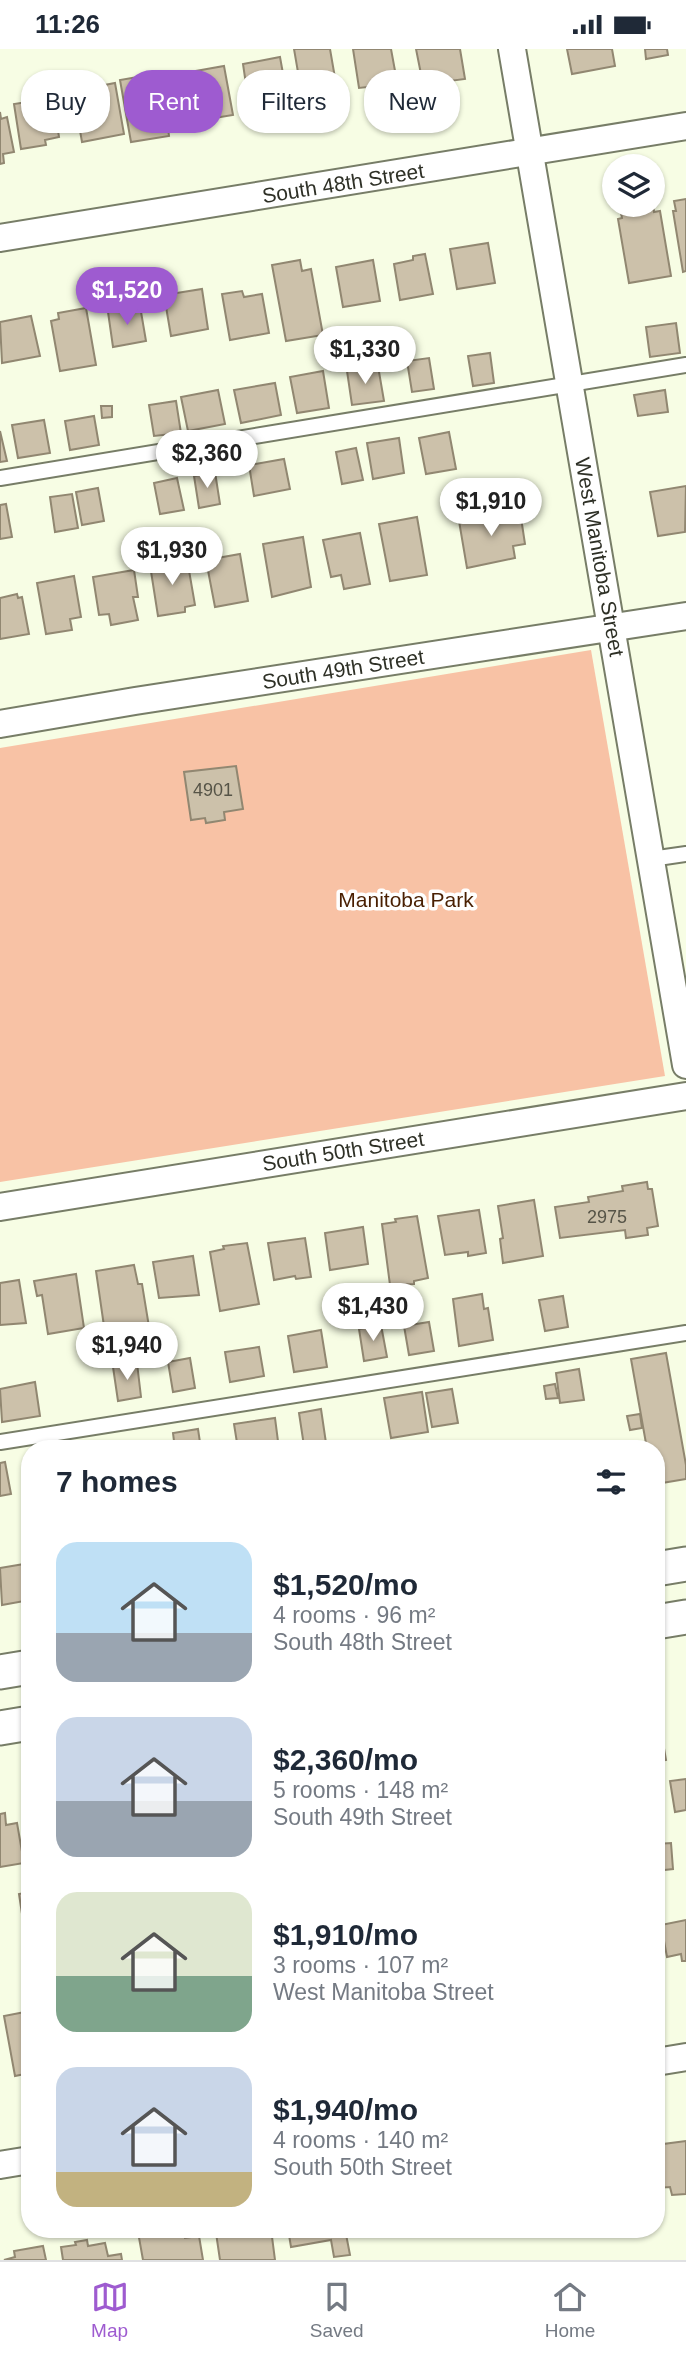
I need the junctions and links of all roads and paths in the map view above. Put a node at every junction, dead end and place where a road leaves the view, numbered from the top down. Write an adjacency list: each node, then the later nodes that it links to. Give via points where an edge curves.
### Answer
1 (512, 49): 3 (street, West Manitoba Street)
2 (686, 126): 3 (street, South 48th Street)
3 (530, 153): 4 (street, South 48th Street); 6 (street, West Manitoba Street)
4 (0, 238)
5 (686, 365): 6 (lane)
6 (571, 383): 7 (lane); 9 (street, West Manitoba Street)
7 (0, 478)
8 (686, 616): 9 (street, South 49th Street)
9 (612, 628): 10 (street, South 49th Street); 12 (street, West Manitoba Street)
10 (0, 724)
11 (686, 854): 12 (lane)
12 (651, 859): 13 (street, West Manitoba Street)
13 (686, 1065)
14 (686, 1096): 15 (street, South 50th Street)
15 (0, 1207)
16 (686, 1333): 17 (lane)
17 (0, 1442)
18 (686, 1564): 19 (street)
19 (665, 1568)
20 (686, 1617): 21 (street)
21 (665, 1620)
22 (21, 1668): 23 (street)
23 (0, 1672)
24 (21, 1724): 25 (street)
25 (0, 1728)
26 (686, 2057): 27 (street)
27 (665, 2060)
28 (21, 2162): 29 (street)
29 (0, 2165)

